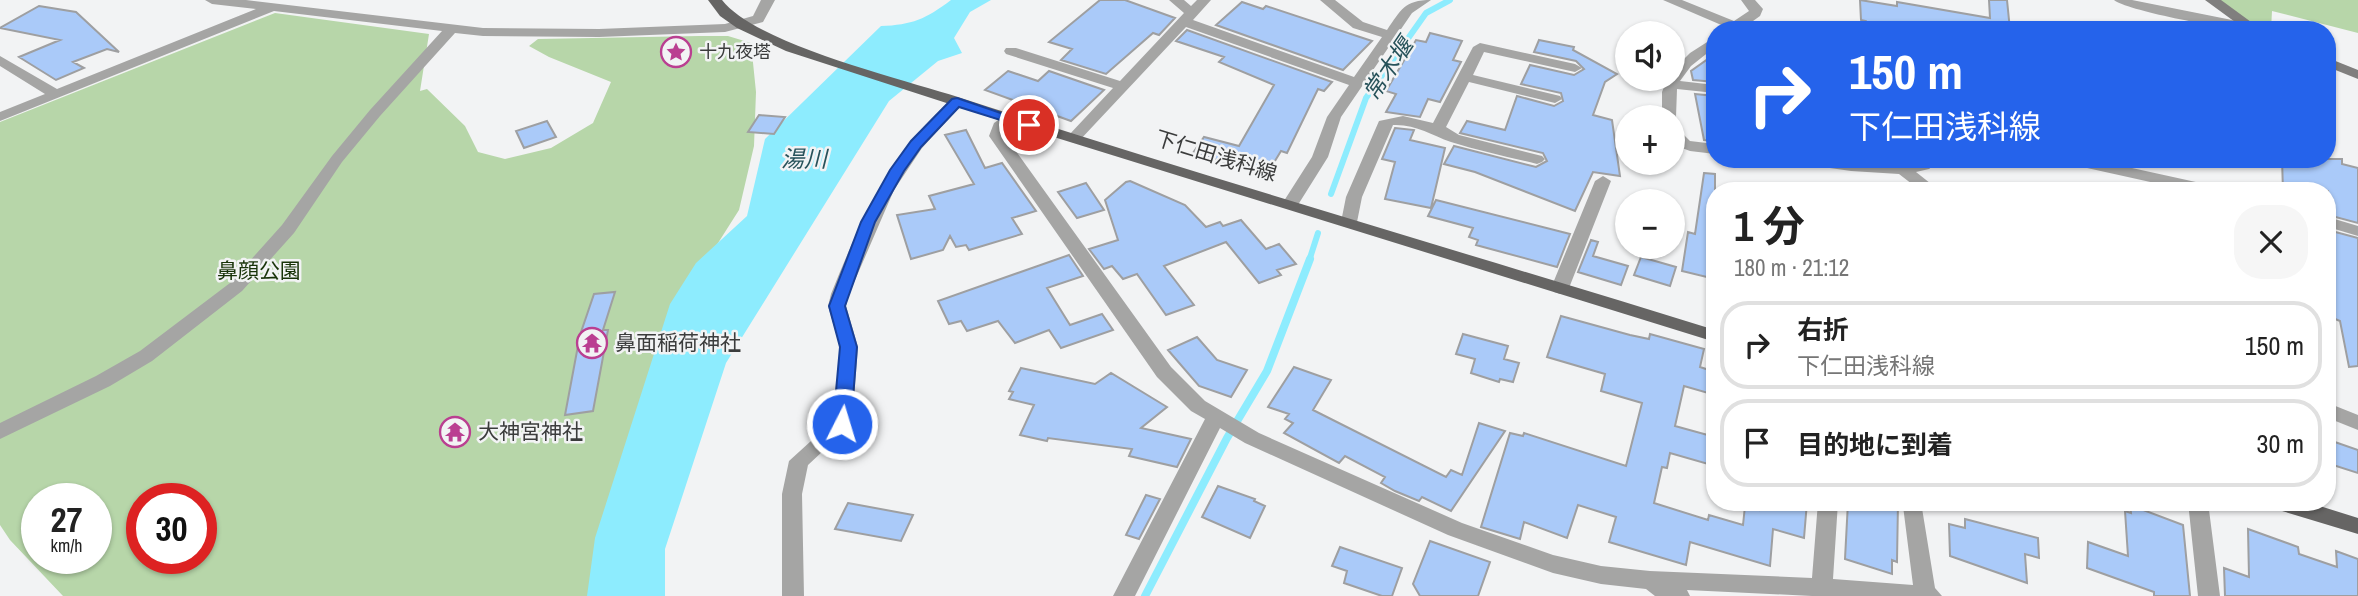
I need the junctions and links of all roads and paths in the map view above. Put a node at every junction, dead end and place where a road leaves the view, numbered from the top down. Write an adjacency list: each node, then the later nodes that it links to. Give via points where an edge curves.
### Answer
1 (212, 0): 13 (street)
2 (715, 0): 19 (main road, 下仁田浅科線)
3 (768, 0): 19 (street, via 758,19)
4 (1177, 0): 14 (street)
5 (1203, 0): 14 (street)
6 (1327, 0): 21 (street, via 1358,25)
7 (1424, 0): 12 (street)
8 (1670, 0): 15 (street)
9 (1748, 0): 16 (street, via 1756,9)
10 (2121, 0): 17 (street)
11 (2212, 0): 18 (street)
12 (1403, 5): 21 (street)
13 (274, 6): 20 (street); 34 (street)
14 (1187, 17): 30 (street); 31 (street)
15 (1720, 21)
16 (1745, 21)
17 (2213, 21)
18 (2242, 21)
19 (743, 25): 20 (street, via 599,33); 36 (main road, 下仁田浅科線, via 774,42)
20 (450, 30): 61 (street, via 375,113 288,229 236,287 146,356)
21 (1391, 36): 30 (street)
22 (1706, 47): 25 (street)
23 (1011, 51): 31 (street)
24 (0, 60): 34 (street)
25 (1685, 63)
26 (2336, 65): 28 (street)
27 (1575, 68): 29 (street, via 1480,47)
28 (2358, 75)
29 (1464, 78): 35 (street); 39 (street)
30 (1357, 83): 52 (street, via 1334,117)
31 (1121, 86): 40 (street)
32 (1685, 86): 33 (street)
33 (1706, 88)
34 (57, 95): 37 (street)
35 (1555, 99)
36 (952, 100): 38 (main road, 下仁田浅科線); 69 (street, via 897,170 868,222 840,294 837,306 849,347 842,424 799,461 792,494)
37 (0, 117)
38 (1007, 118): 40 (main road, 下仁田浅科線); 59 (street, via 997,136 1164,372 1198,406)
39 (1438, 129): 43 (street, via 1454,138); 53 (street, via 1399,120 1384,124)
40 (1074, 138): 52 (main road, 下仁田浅科線)
41 (1685, 144): 42 (street)
42 (1706, 148)
43 (1537, 159)
44 (1880, 168): 48 (street)
45 (1902, 168): 48 (street)
46 (1915, 168): 48 (street)
47 (2110, 168): 51 (street)
48 (1906, 171): 50 (street)
49 (1604, 181): 56 (street)
50 (1920, 182)
51 (2173, 182)
52 (1297, 206): 53 (main road, 下仁田浅科線)
53 (1345, 221): 56 (main road, 下仁田浅科線)
54 (2336, 224): 55 (street)
55 (2358, 231)
56 (1560, 288): 57 (main road, 下仁田浅科線)
57 (1706, 333)
58 (2336, 413): 60 (street)
59 (1219, 419): 67 (street, via 1455,529 1553,564); 70 (street)
60 (2358, 423)
61 (0, 432)
62 (1827, 511): 68 (street)
63 (1914, 511): 72 (street)
64 (2199, 511): 74 (street)
65 (2309, 511): 66 (main road)
66 (2358, 526)
67 (1650, 580): 68 (street); 71 (street)
68 (1822, 587): 72 (street)
69 (793, 596)
70 (1124, 596)
71 (1679, 596)
72 (1925, 596): 73 (street)
73 (1931, 596)
74 (2209, 596)

